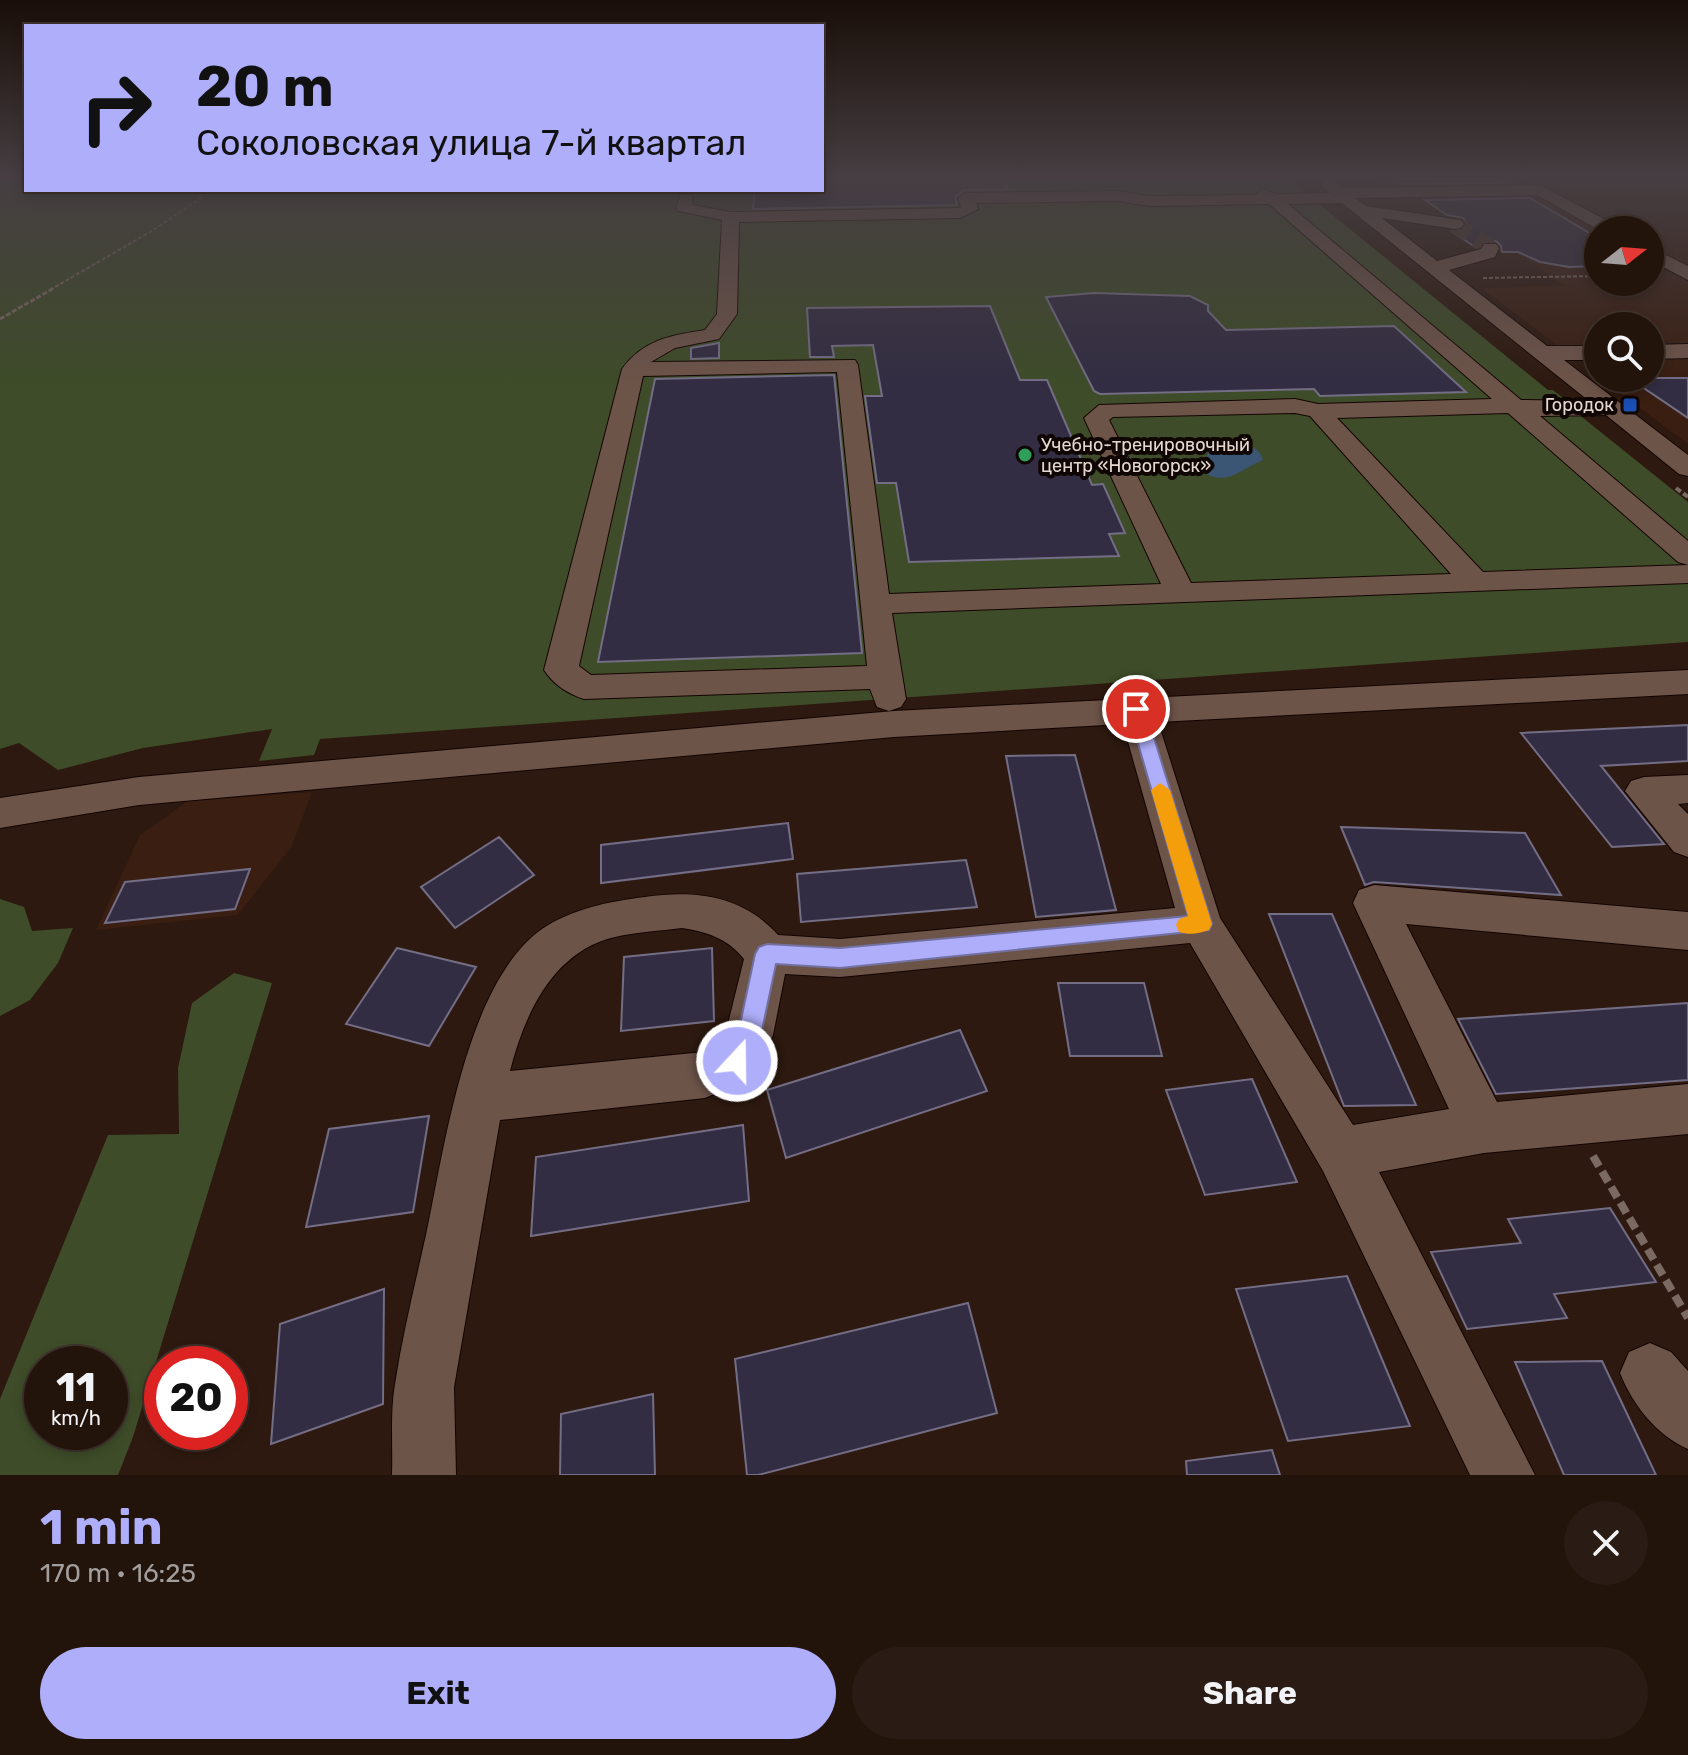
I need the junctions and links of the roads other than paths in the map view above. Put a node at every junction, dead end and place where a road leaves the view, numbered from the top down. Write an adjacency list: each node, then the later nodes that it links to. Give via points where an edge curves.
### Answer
1 (730, 247): 12 (street, via 727,314 712,335 661,345 643,354)
2 (1329, 247): 13 (street)
3 (1407, 247): 6 (street)
4 (1490, 248): 6 (street, via 1489,253)
5 (1664, 260): 7 (street)
6 (1435, 269): 10 (street)
7 (1688, 274)
8 (1688, 351): 9 (street)
9 (1664, 352)
10 (1542, 353): 11 (street); 14 (street)
11 (1584, 353)
12 (633, 369): 21 (street, via 847,365); 22 (street, via 561,670 584,687)
13 (1514, 406): 14 (street); 15 (street); 17 (street)
14 (1612, 408): 16 (street)
15 (1318, 411): 19 (street); 20 (street, via 1295,406 1107,410 1096,418)
16 (1688, 468)
17 (1688, 556)
18 (1688, 574): 19 (street)
19 (1475, 582): 20 (street)
20 (1181, 593): 21 (street)
21 (875, 604): 22 (street)
22 (886, 677): 25 (street)
23 (1688, 682): 24 (street)
24 (1136, 709): 25 (street); 29 (street)
25 (894, 724): 27 (street, via 139,791)
26 (1688, 789): 28 (street, via 1644,791)
27 (0, 813)
28 (1688, 841)
29 (1201, 924): 31 (street, via 840,958); 35 (street)
30 (1688, 931): 34 (street, via 1374,903)
31 (767, 954): 32 (street, via 749,1035 737,1061 705,1075); 32 (street, via 748,932 713,915 682,910 607,920 557,943 525,978 496,1034)
32 (479, 1098): 38 (street, via 424,1387)
33 (1688, 1109): 34 (street)
34 (1484, 1128): 35 (street)
35 (1341, 1153): 39 (street)
36 (1650, 1373): 37 (street)
37 (1688, 1418)
38 (423, 1455)
39 (1503, 1475)

